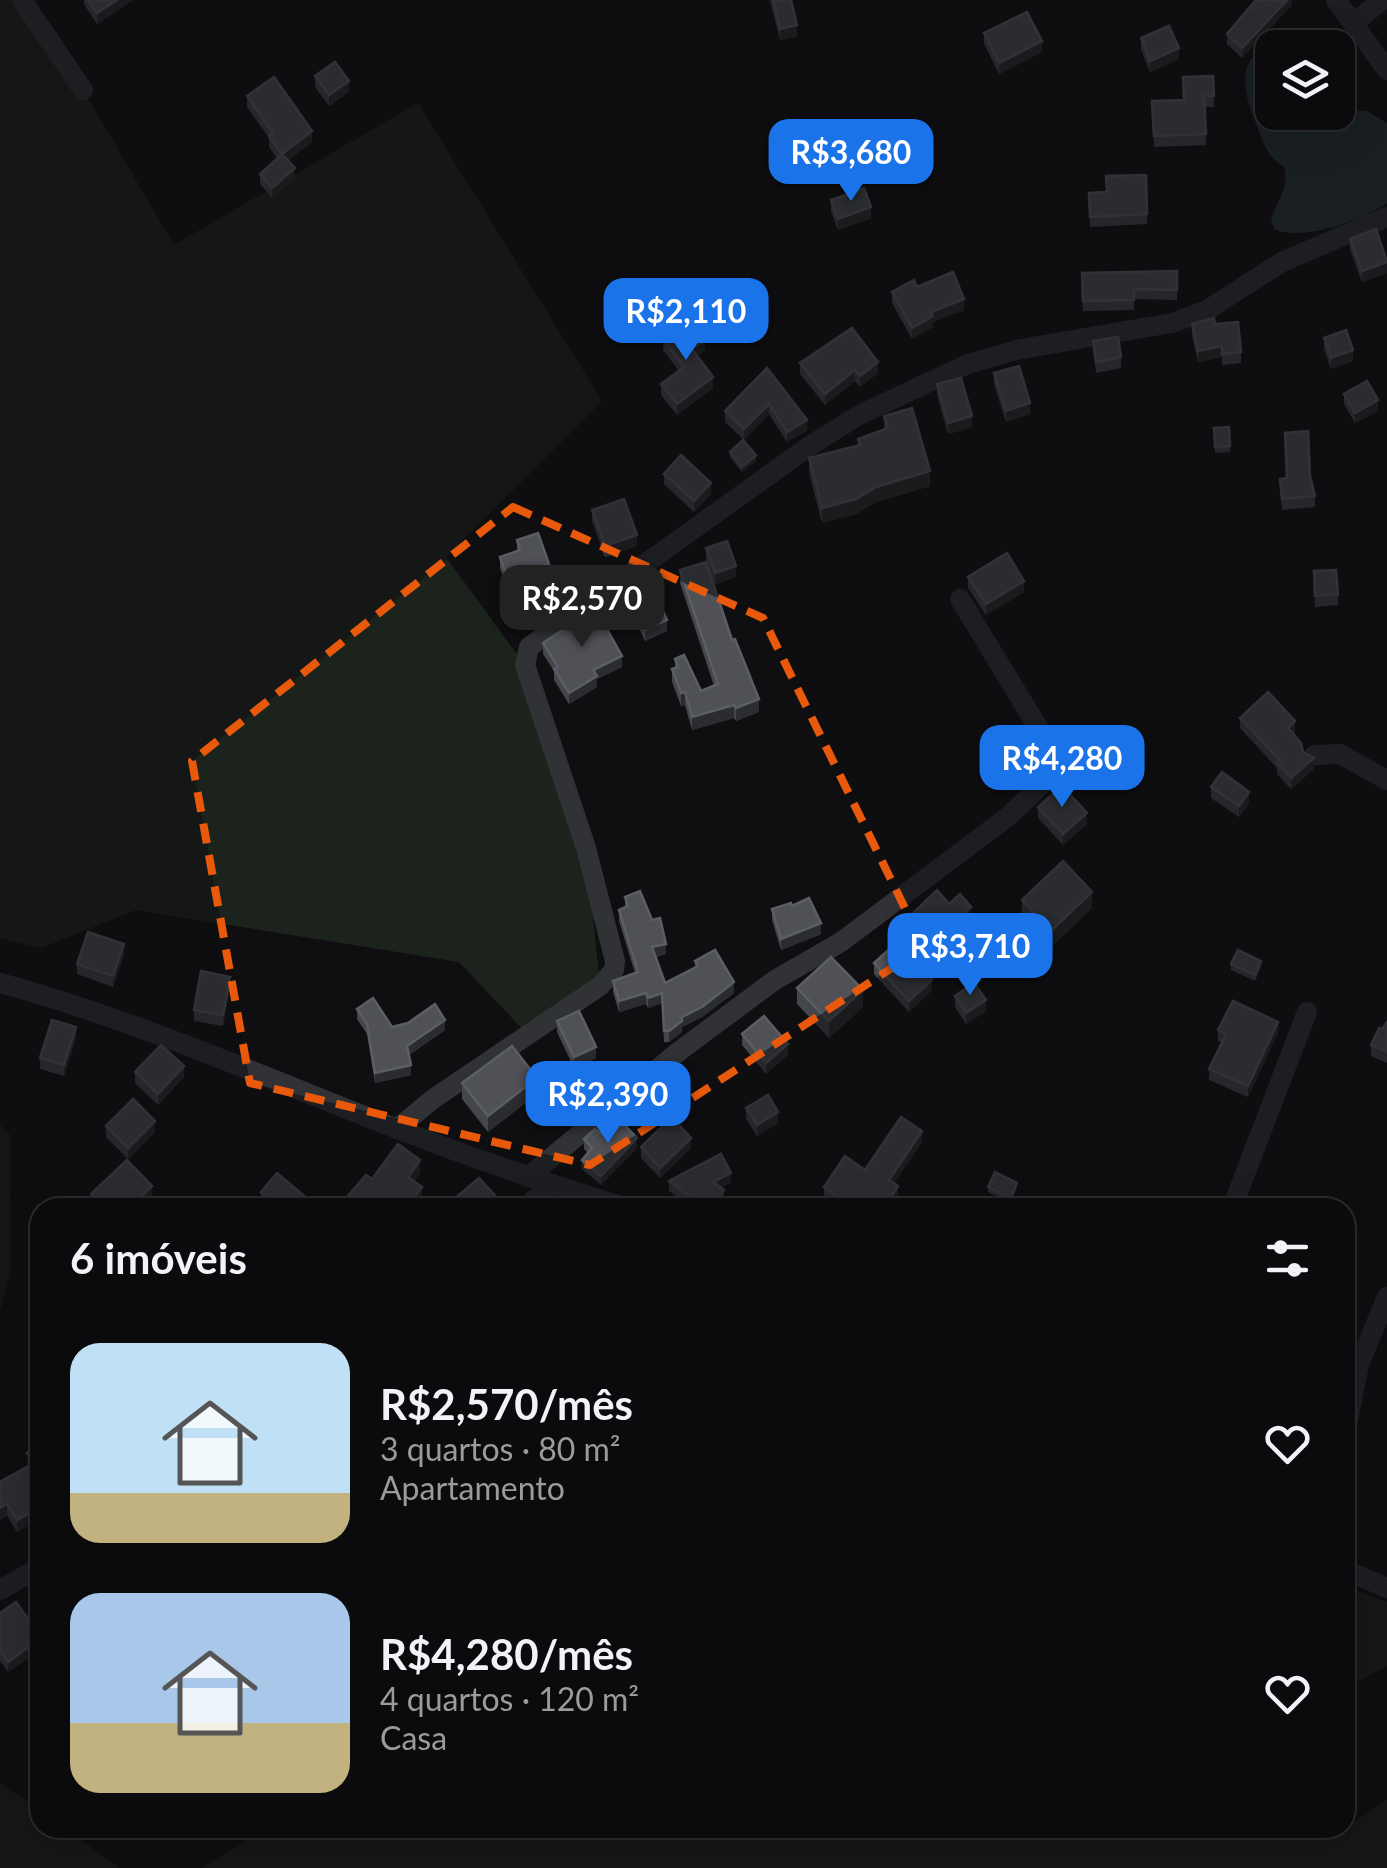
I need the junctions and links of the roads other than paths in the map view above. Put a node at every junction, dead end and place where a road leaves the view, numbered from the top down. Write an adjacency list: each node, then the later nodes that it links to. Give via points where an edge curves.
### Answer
1 (22, 0): 6 (street)
2 (1336, 0): 4 (street)
3 (1382, 0): 4 (street)
4 (1353, 24): 5 (street)
5 (1387, 70)
6 (83, 90)
7 (1387, 217): 13 (street, via 1282,262 1207,310 1000,354 859,415 529,647 525,666 586,848 614,970)
8 (960, 599): 14 (street, via 1056,757 1042,784 924,882 678,1052)
9 (1314, 755): 10 (street, via 1340,754)
10 (1387, 780)
11 (0, 983): 13 (street, via 252,1069)
12 (1308, 1012): 18 (street)
13 (397, 1129): 14 (street)
14 (528, 1177): 15 (street)
15 (552, 1184): 16 (street); 17 (street)
16 (536, 1198)
17 (596, 1198)
18 (1236, 1198)
19 (1387, 1297): 20 (street)
20 (1355, 1379)
21 (30, 1573): 24 (street)
22 (1355, 1574): 23 (street)
23 (1387, 1588)
24 (0, 1590)

